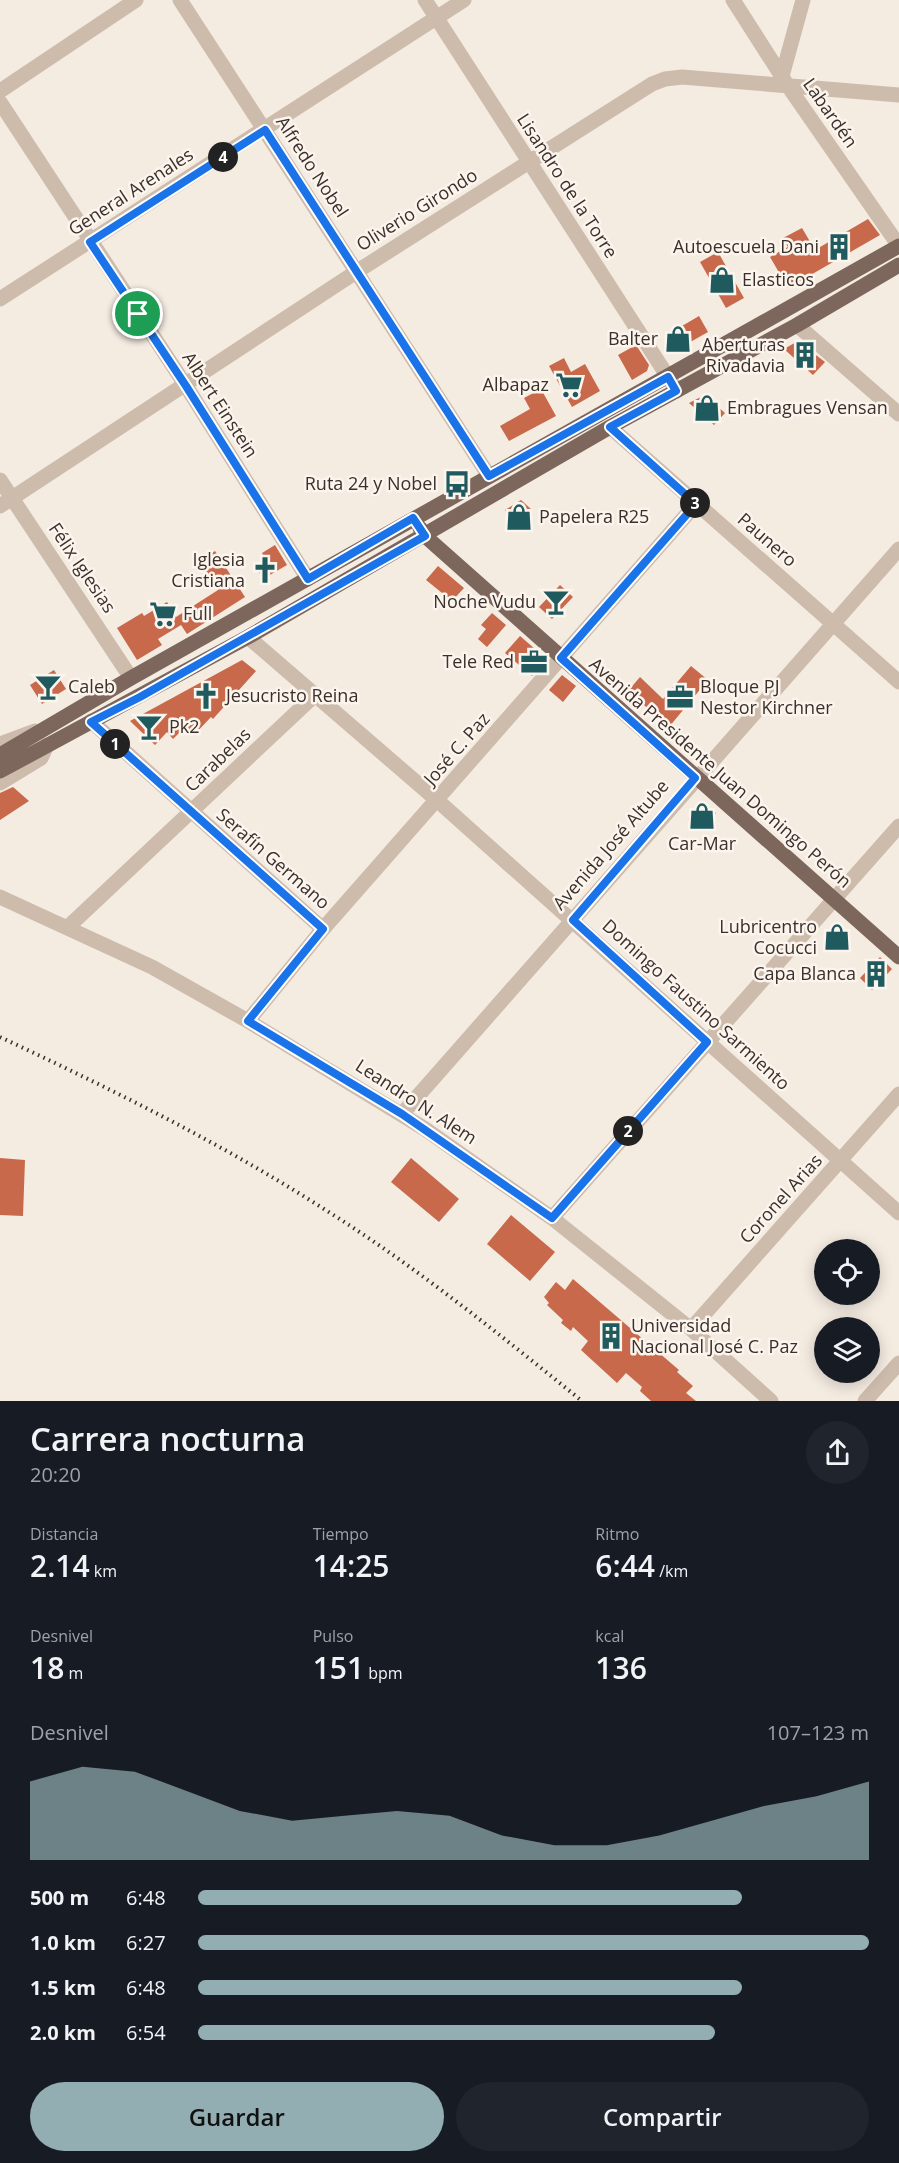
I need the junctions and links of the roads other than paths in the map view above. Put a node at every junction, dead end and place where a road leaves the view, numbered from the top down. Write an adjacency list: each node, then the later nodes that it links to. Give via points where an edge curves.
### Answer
1 (136, 0): 9 (street)
2 (180, 0): 12 (street, Alfredo Nobel)
3 (425, 0): 7 (street, Lisandro de la Torre)
4 (464, 0): 7 (street, General Arenales)
5 (733, 0): 8 (street, Labardén)
6 (803, 0): 8 (street)
7 (436, 17): 12 (street, General Arenales); 13 (street, Lisandro de la Torre)
8 (785, 81): 10 (street, Oliverio Girondo); 13 (street, Oliverio Girondo, via 665,79 633,93); 15 (street, Labardén)
9 (0, 91)
10 (899, 95)
11 (0, 102): 14 (street, Albert Einstein)
12 (265, 130): 14 (street, General Arenales); 17 (street, Alfredo Nobel)
13 (529, 163): 17 (street, Oliverio Girondo); 20 (street, Lisandro de la Torre)
14 (90, 242): 18 (street, General Arenales); 21 (street, Albert Einstein)
15 (899, 246): 20 (main road)
16 (899, 265): 19 (main road)
17 (356, 272): 21 (street, Oliverio Girondo); 25 (street, Alfredo Nobel)
18 (0, 299)
19 (797, 325): 22 (main road); 23 (street)
20 (668, 377): 22 (street, Lisandro de la Torre); 25 (main road)
21 (186, 386): 27 (street, Oliverio Girondo); 32 (street, Albert Einstein)
22 (676, 391): 24 (main road)
23 (899, 414)
24 (610, 427): 28 (street, Paunero); 30 (main road)
25 (489, 476): 29 (main road)
26 (0, 480): 27 (street, Félix Iglesias)
27 (6, 502): 36 (street, Félix Iglesias)
28 (696, 504): 33 (street, Paunero); 35 (street, José C. Paz)
29 (413, 518): 30 (main road, Avenida Presidente Juan Domingo Perón); 32 (main road)
30 (425, 536): 34 (main road); 35 (main road, Avenida Presidente Juan Domingo Perón)
31 (899, 549): 33 (street, Avenida José Altube)
32 (308, 579): 36 (main road)
33 (832, 623): 37 (street, Paunero); 45 (street, Avenida José Altube)
34 (248, 637): 38 (street, Domingo Faustino Sarmiento); 39 (main road)
35 (561, 658): 45 (main road, Avenida Presidente Juan Domingo Perón); 47 (street, José C. Paz)
36 (131, 678): 40 (main road)
37 (899, 682)
38 (316, 694): 47 (street, Domingo Faustino Sarmiento); 48 (street, Carabelas)
39 (91, 722): 42 (main road); 48 (street, Serafín Germano)
40 (41, 730): 41 (street); 43 (main road)
41 (0, 744)
42 (47, 745): 44 (main road); 46 (street, via 41,758)
43 (0, 755)
44 (0, 771)
45 (695, 778): 51 (main road, Avenida Presidente Juan Domingo Perón); 52 (street, Avenida José Altube)
46 (0, 783)
47 (438, 801): 52 (street, Domingo Faustino Sarmiento); 54 (street, José C. Paz)
48 (190, 813): 53 (street, Carabelas); 54 (street, Serafín Germano)
49 (899, 826): 51 (street)
50 (0, 897): 53 (street, Leandro N. Alem)
51 (834, 899): 55 (main road, Avenida Presidente Juan Domingo Perón); 57 (street)
52 (573, 920): 57 (street, Domingo Faustino Sarmiento); 59 (street, Avenida José Altube)
53 (68, 927): 56 (street, Leandro N. Alem, via 152,967)
54 (323, 929): 56 (street, José C. Paz)
55 (899, 957)
56 (248, 1021): 59 (street, Leandro N. Alem)
57 (707, 1042): 60 (street, Domingo Faustino Sarmiento); 62 (street)
58 (899, 1094): 60 (street, Coronel Arias)
59 (402, 1114): 62 (street, Leandro N. Alem)
60 (841, 1160): 61 (street, Domingo Faustino Sarmiento); 63 (street, Coronel Arias)
61 (899, 1213)
62 (552, 1218): 63 (street, Leandro N. Alem)
63 (691, 1329): 65 (street, Leandro N. Alem)
64 (899, 1363): 66 (street)
65 (771, 1401)
66 (865, 1401)

